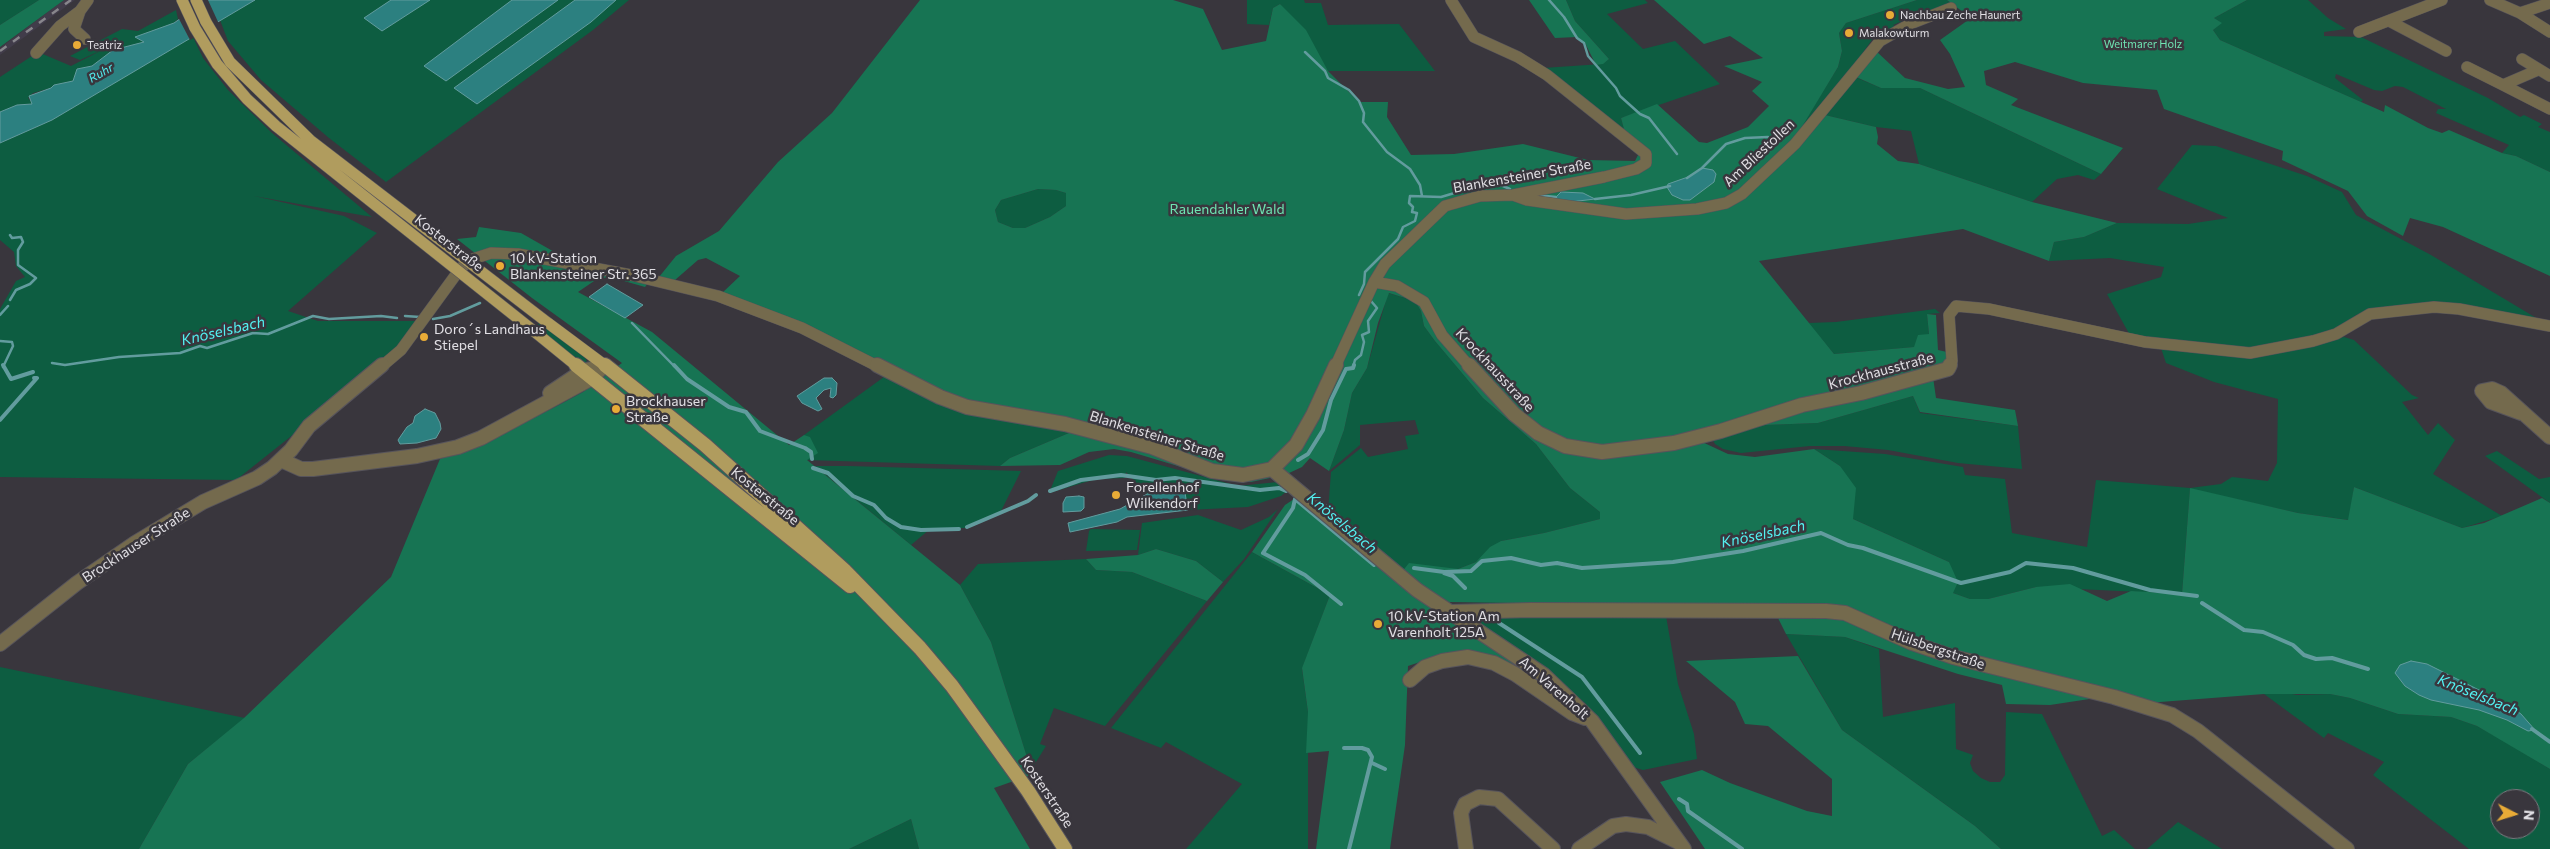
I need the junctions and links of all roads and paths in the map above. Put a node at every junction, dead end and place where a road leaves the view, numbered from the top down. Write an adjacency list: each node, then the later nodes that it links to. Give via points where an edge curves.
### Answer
1 (88, 0): 10 (street)
2 (182, 0): 28 (main road, Kosterstraße, bridge, via 217,64 276,126)
3 (196, 0): 27 (main road, Kosterstraße, bridge, via 230,62 291,123)
4 (1450, 0): 23 (street, Blankensteiner Straße, via 1474,37 1518,57 1547,75 1647,157 1644,165 1636,169)
5 (2442, 0): 11 (street)
6 (2490, 0): 9 (street)
7 (2550, 2): 9 (street)
8 (1951, 8): 23 (street, Am Bliestollen, via 1910,24 1880,41 1795,144 1742,194 1726,203 1687,210 1626,214 1549,204)
9 (2520, 13): 13 (street)
10 (82, 15): 14 (street, via 74,29); 16 (street, via 60,26)
11 (2389, 20): 12 (street); 15 (street)
12 (2359, 32)
13 (2550, 32)
14 (85, 39)
15 (2446, 50)
16 (36, 53)
17 (2522, 60): 19 (street)
18 (2467, 67): 21 (street)
19 (2538, 70): 20 (street); 21 (street)
20 (2550, 76)
21 (2503, 84): 22 (street)
22 (2550, 109)
23 (1513, 195): 25 (street, Blankensteiner Straße, via 1480,196 1445,206 1406,241)
24 (483, 254): 31 (street, Brockhauser Straße, via 460,269 401,350 309,426); 32 (street, Blankensteiner Straße, via 538,258 692,288 802,328 940,397 967,407 1100,433 1152,447 1212,471 1243,475)
25 (1374, 282): 26 (street, Krockhausstraße, via 1397,286 1424,302 1442,335 1458,354 1514,414 1538,433 1565,446 1602,452 1674,443 1948,369 1952,361 1950,315 1956,306 1989,309 2145,342 2250,353 2336,334 2370,314 2434,307); 32 (street, Blankensteiner Straße, via 1313,415 1296,445)
26 (2550, 326)
27 (604, 365): 28 (street); 34 (main road, Kosterstraße, via 736,471 844,570)
28 (587, 375): 31 (street, via 497,430 458,447 417,456 313,469 301,469); 34 (main road, Kosterstraße)
29 (2521, 413): 30 (street)
30 (2550, 435)
31 (281, 460): 35 (street, Brockhauser Straße, via 257,478 203,502 135,543 77,583)
32 (1272, 470): 33 (street, Am Varenholt, via 1409,583)
33 (1451, 612): 37 (street, Am Varenholt, via 1544,675); 43 (street, Hülsbergstraße, via 1845,613 1953,657 2114,697 2172,715)
34 (887, 616): 39 (main road, Kosterstraße, via 952,686)
35 (0, 644)
36 (1410, 680): 37 (street, via 1425,667 1442,660 1468,657 1494,663 1572,713)
37 (1592, 720): 38 (street, Am Varenholt)
38 (1682, 846): 42 (street, via 1648,827 1626,824 1613,826)
39 (1065, 849)
40 (1466, 849): 41 (street, via 1461,813 1465,804 1479,797 1498,799)
41 (1552, 849)
42 (1578, 849)
43 (2347, 849)

